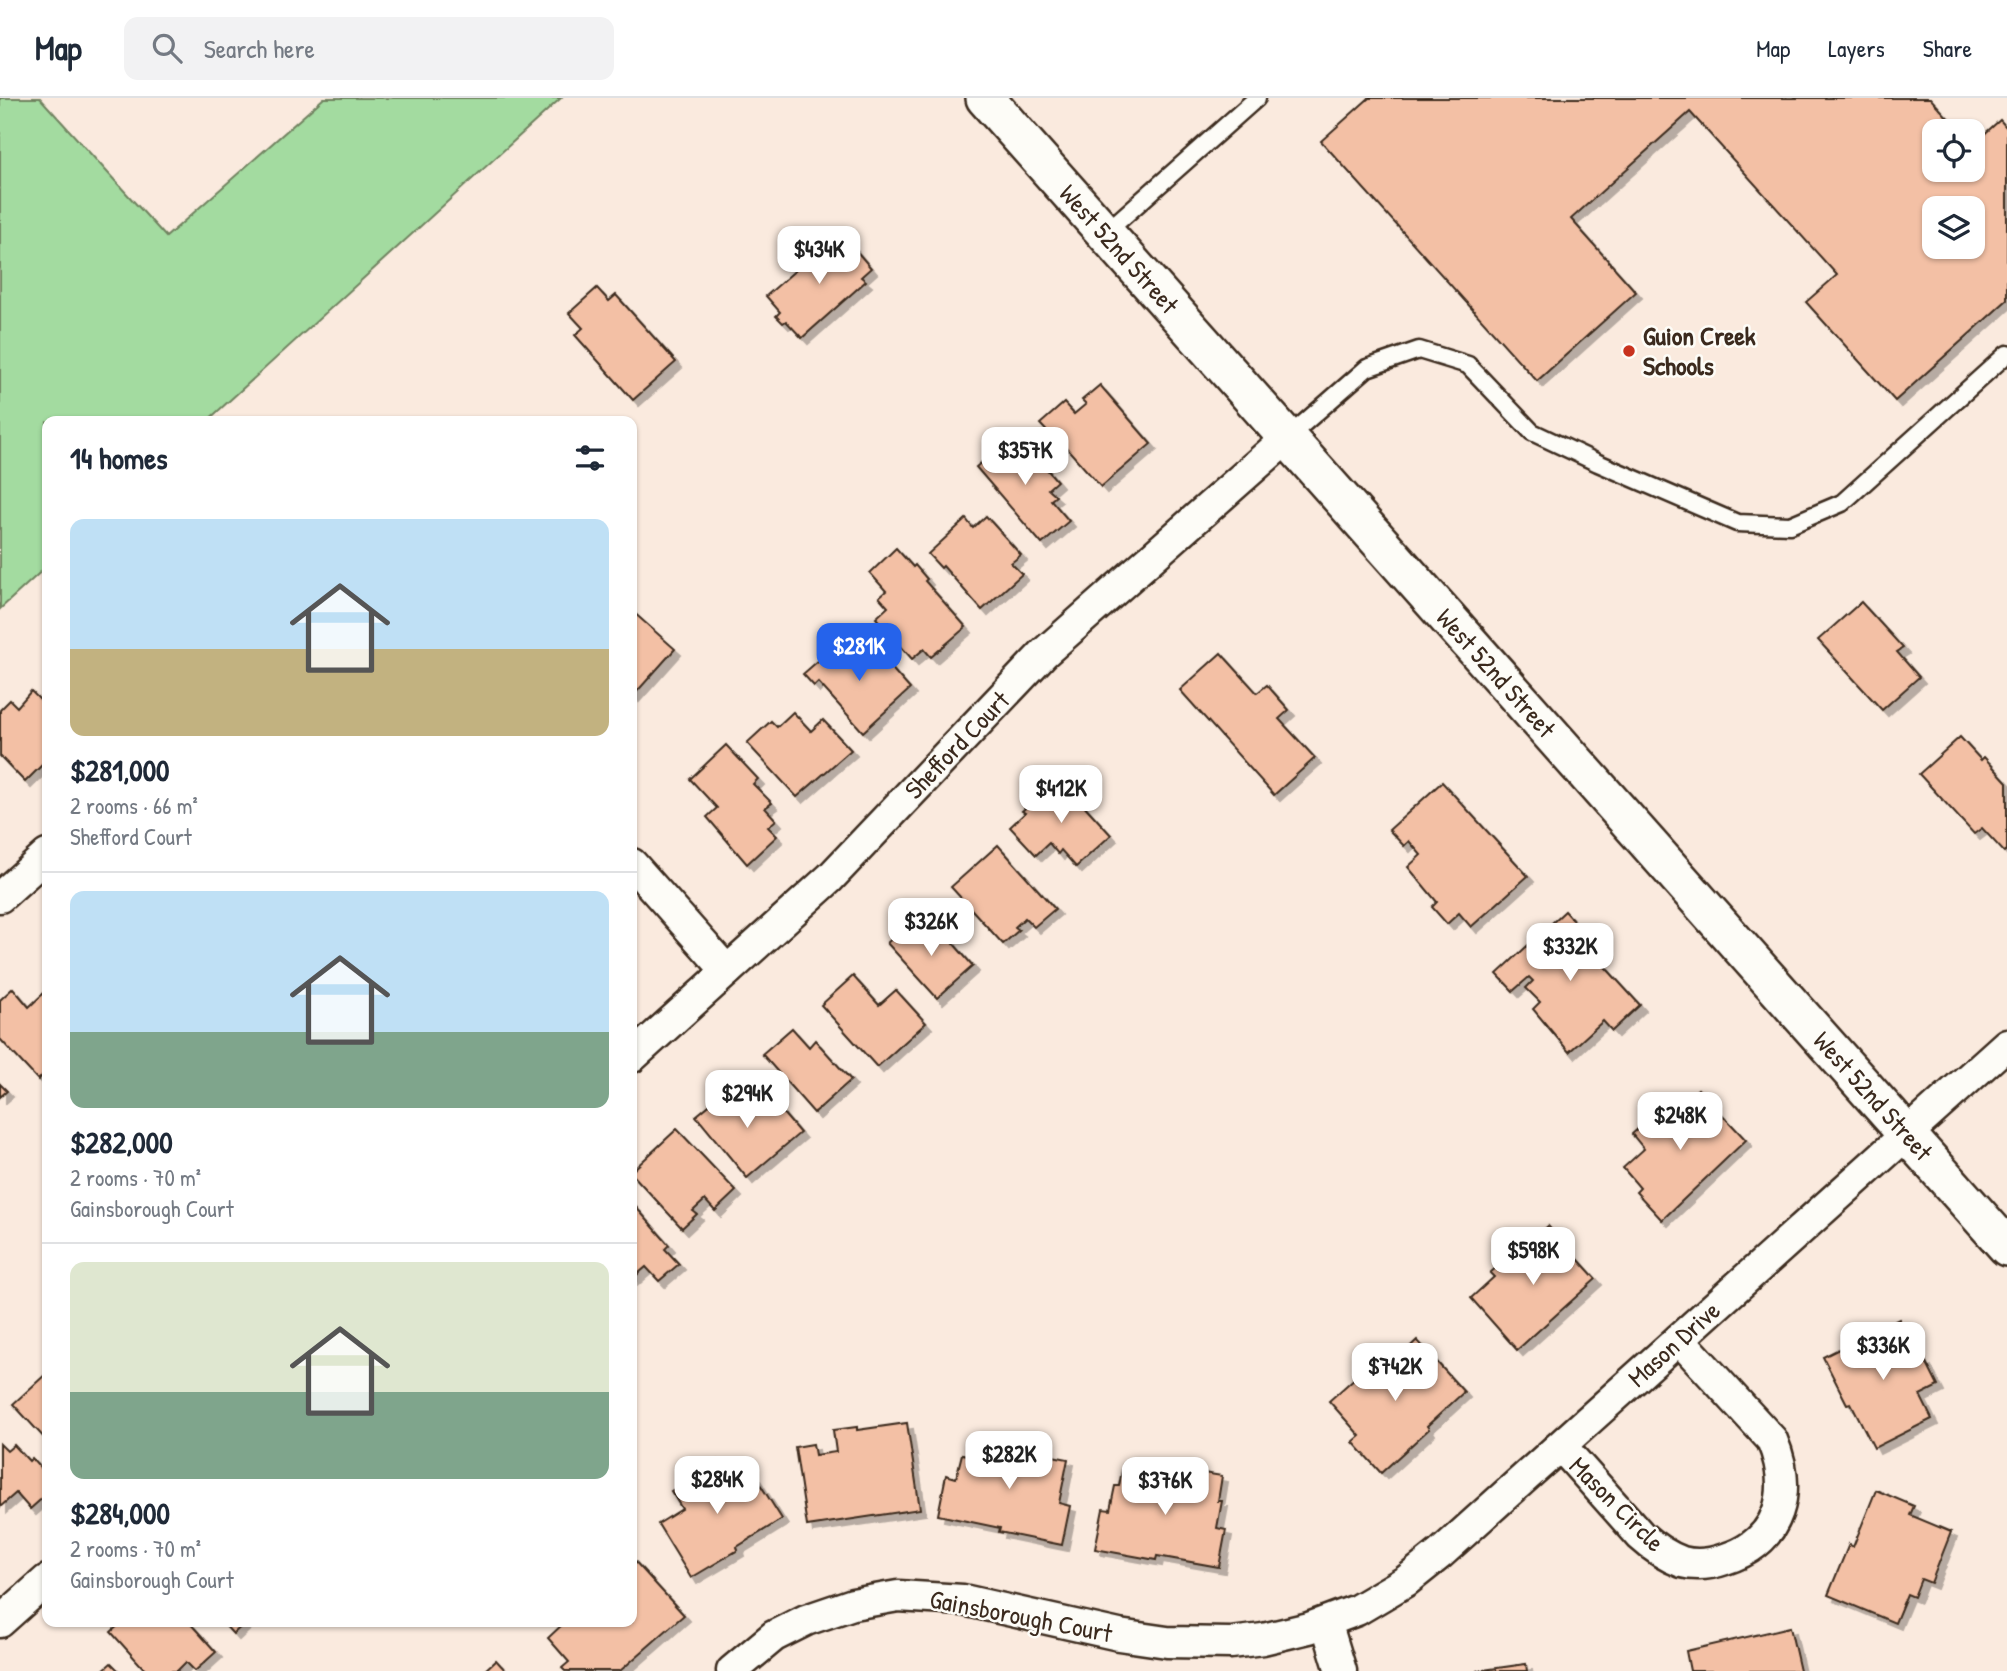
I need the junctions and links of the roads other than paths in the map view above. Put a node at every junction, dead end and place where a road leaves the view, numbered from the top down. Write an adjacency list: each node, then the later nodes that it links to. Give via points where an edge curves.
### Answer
1 (985, 98): 3 (street, West 52nd Street)
2 (1257, 98): 3 (lane)
3 (1105, 233): 5 (street, West 52nd Street)
4 (2007, 354): 5 (lane, via 1842,503 1790,525 1737,523 1532,432 1468,365 1419,349 1367,368)
5 (1287, 438): 9 (street, Shefford Court, via 1044,653 830,878); 12 (street, West 52nd Street)
6 (42, 859): 8 (street)
7 (637, 870): 9 (street)
8 (0, 897)
9 (727, 971): 11 (street, Shefford Court)
10 (2007, 1044): 12 (street, Mason Drive)
11 (637, 1052)
12 (1907, 1135): 13 (street, West 52nd Street); 14 (street, Mason Drive)
13 (2007, 1247)
14 (1679, 1339): 15 (street, Mason Drive); 15 (street, Mason Circle, via 1772,1440 1779,1456 1783,1473 1780,1507 1763,1536 1719,1562 1700,1565 1668,1556 1641,1536)
15 (1560, 1446): 18 (street, Mason Drive, via 1419,1572 1357,1610)
16 (42, 1584): 17 (street)
17 (0, 1622)
18 (1326, 1622): 19 (street, Gainsborough Court, via 1247,1642 1167,1642 963,1600 898,1596 853,1604 806,1620 774,1636); 20 (street)
19 (732, 1671)
20 (1341, 1671)

